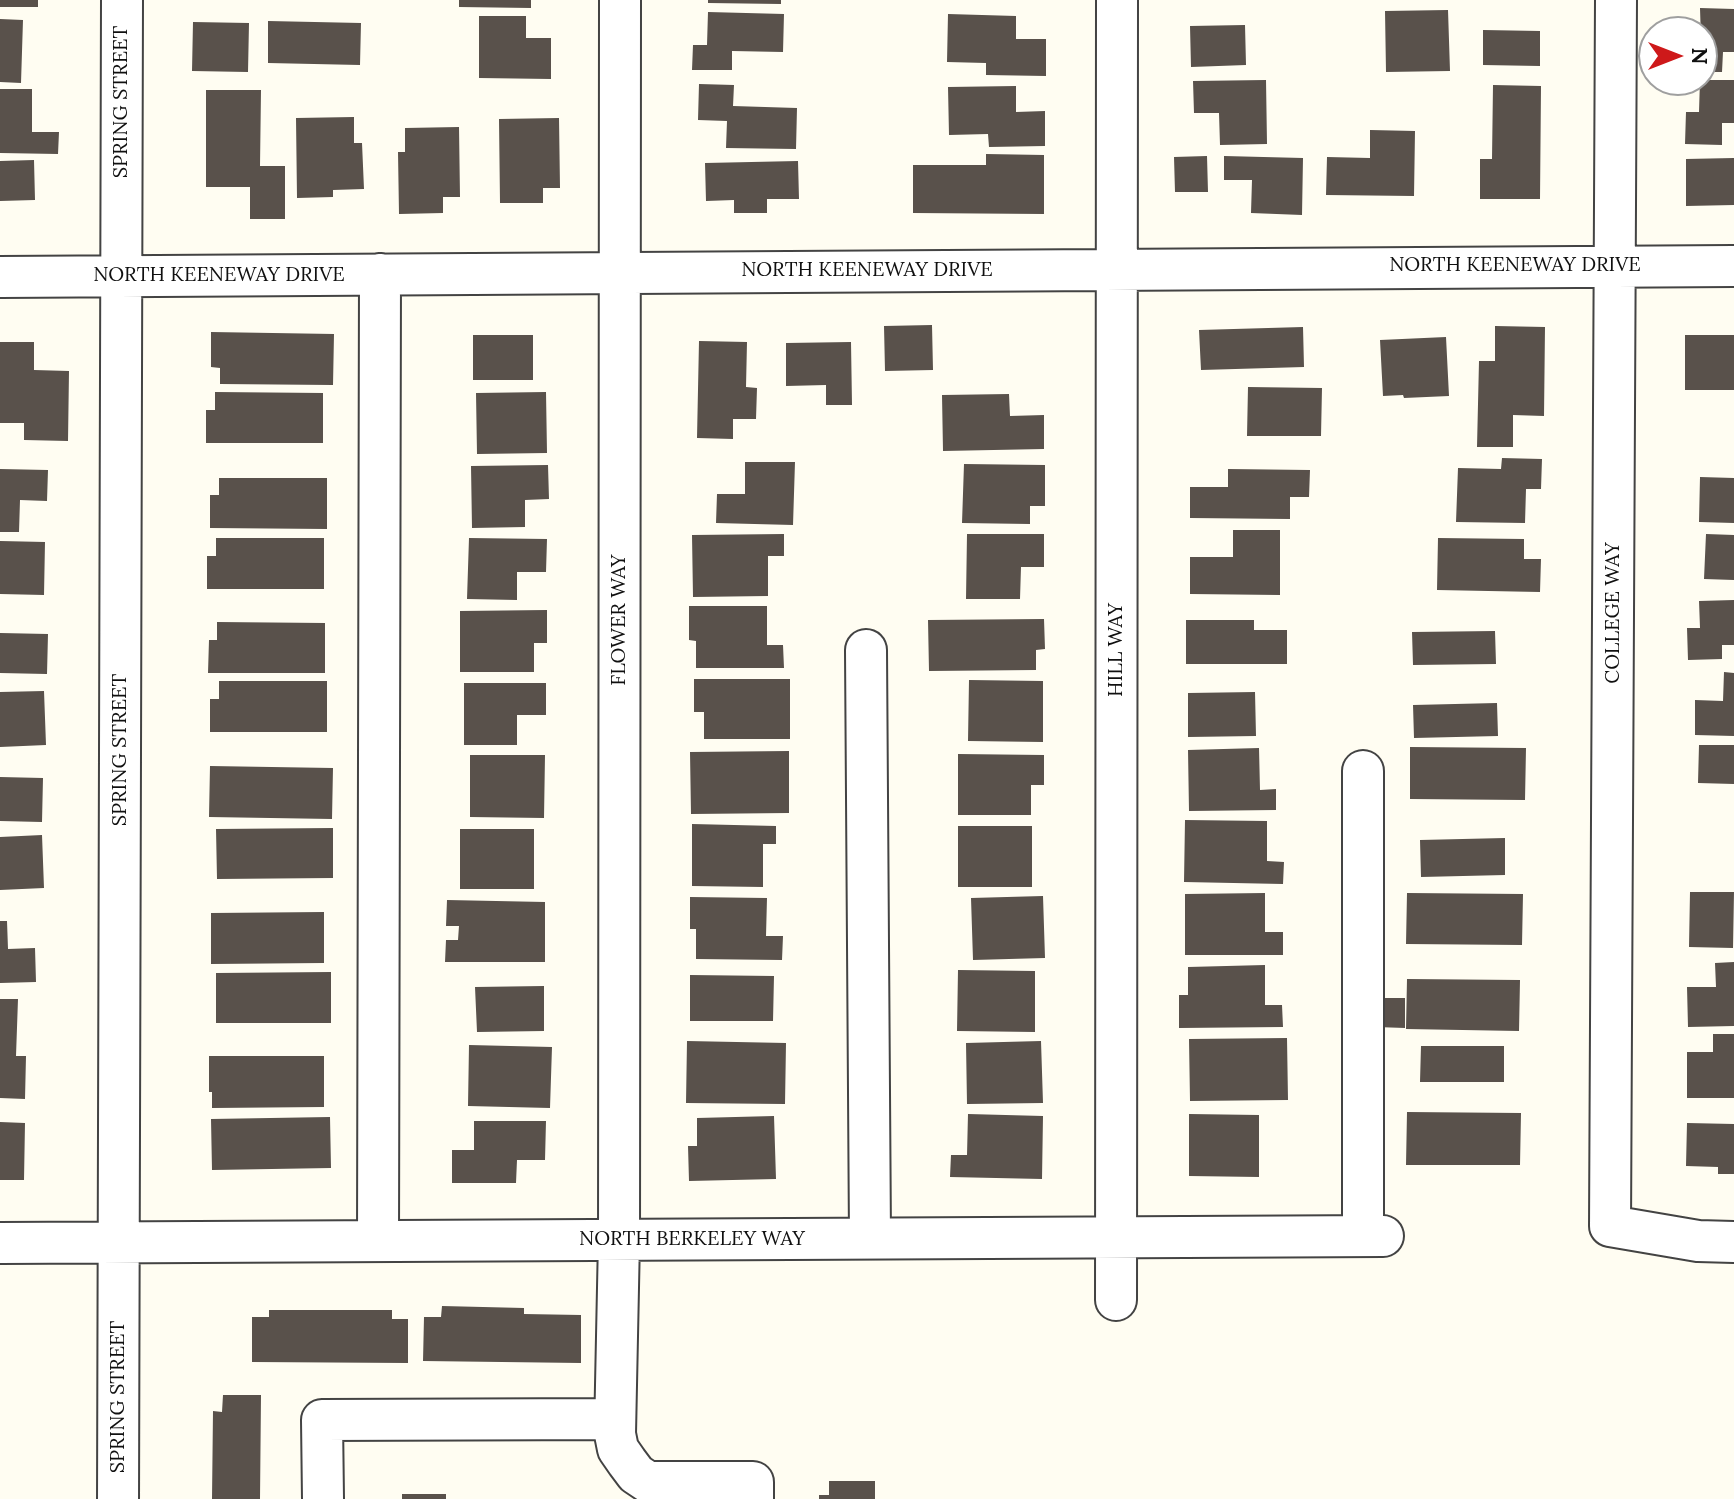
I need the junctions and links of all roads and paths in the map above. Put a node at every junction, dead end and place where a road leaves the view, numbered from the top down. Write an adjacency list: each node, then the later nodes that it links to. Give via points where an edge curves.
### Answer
1 (122, 0): 10 (street, SPRING STREET)
2 (620, 0): 8 (street, FLOWER WAY)
3 (1117, 0): 7 (street, HILL WAY)
4 (1616, 0): 5 (street, COLLEGE WAY)
5 (1615, 264): 6 (street, NORTH KEENEWAY DRIVE); 7 (street, NORTH KEENEWAY DRIVE); 19 (street, COLLEGE WAY, via 1610,1226)
6 (1734, 266)
7 (1116, 268): 8 (street, NORTH KEENEWAY DRIVE); 14 (street, HILL WAY)
8 (619, 272): 9 (street, NORTH KEENEWAY DRIVE); 16 (street, FLOWER WAY)
9 (380, 274): 10 (street, NORTH KEENEWAY DRIVE); 17 (street)
10 (120, 276): 11 (street, NORTH KEENEWAY DRIVE); 18 (street, SPRING STREET)
11 (0, 277)
12 (866, 650): 15 (street)
13 (1363, 771): 14 (street, NORTH BERKELEY WAY, via 1373,1236)
14 (1116, 1237): 15 (street, NORTH BERKELEY WAY); 21 (street, HILL WAY)
15 (870, 1238): 16 (street, NORTH BERKELEY WAY)
16 (619, 1239): 17 (street, NORTH BERKELEY WAY); 22 (street, FLOWER WAY)
17 (378, 1241): 18 (street, NORTH BERKELEY WAY)
18 (118, 1242): 20 (street, NORTH BERKELEY WAY); 23 (street, SPRING STREET)
19 (1734, 1242)
20 (0, 1243)
21 (1116, 1300)
22 (615, 1419): 24 (street, via 322,1420); 25 (street, FLOWER WAY, via 618,1449 648,1482 753,1482)
23 (118, 1499)
24 (323, 1499)
25 (753, 1499)

